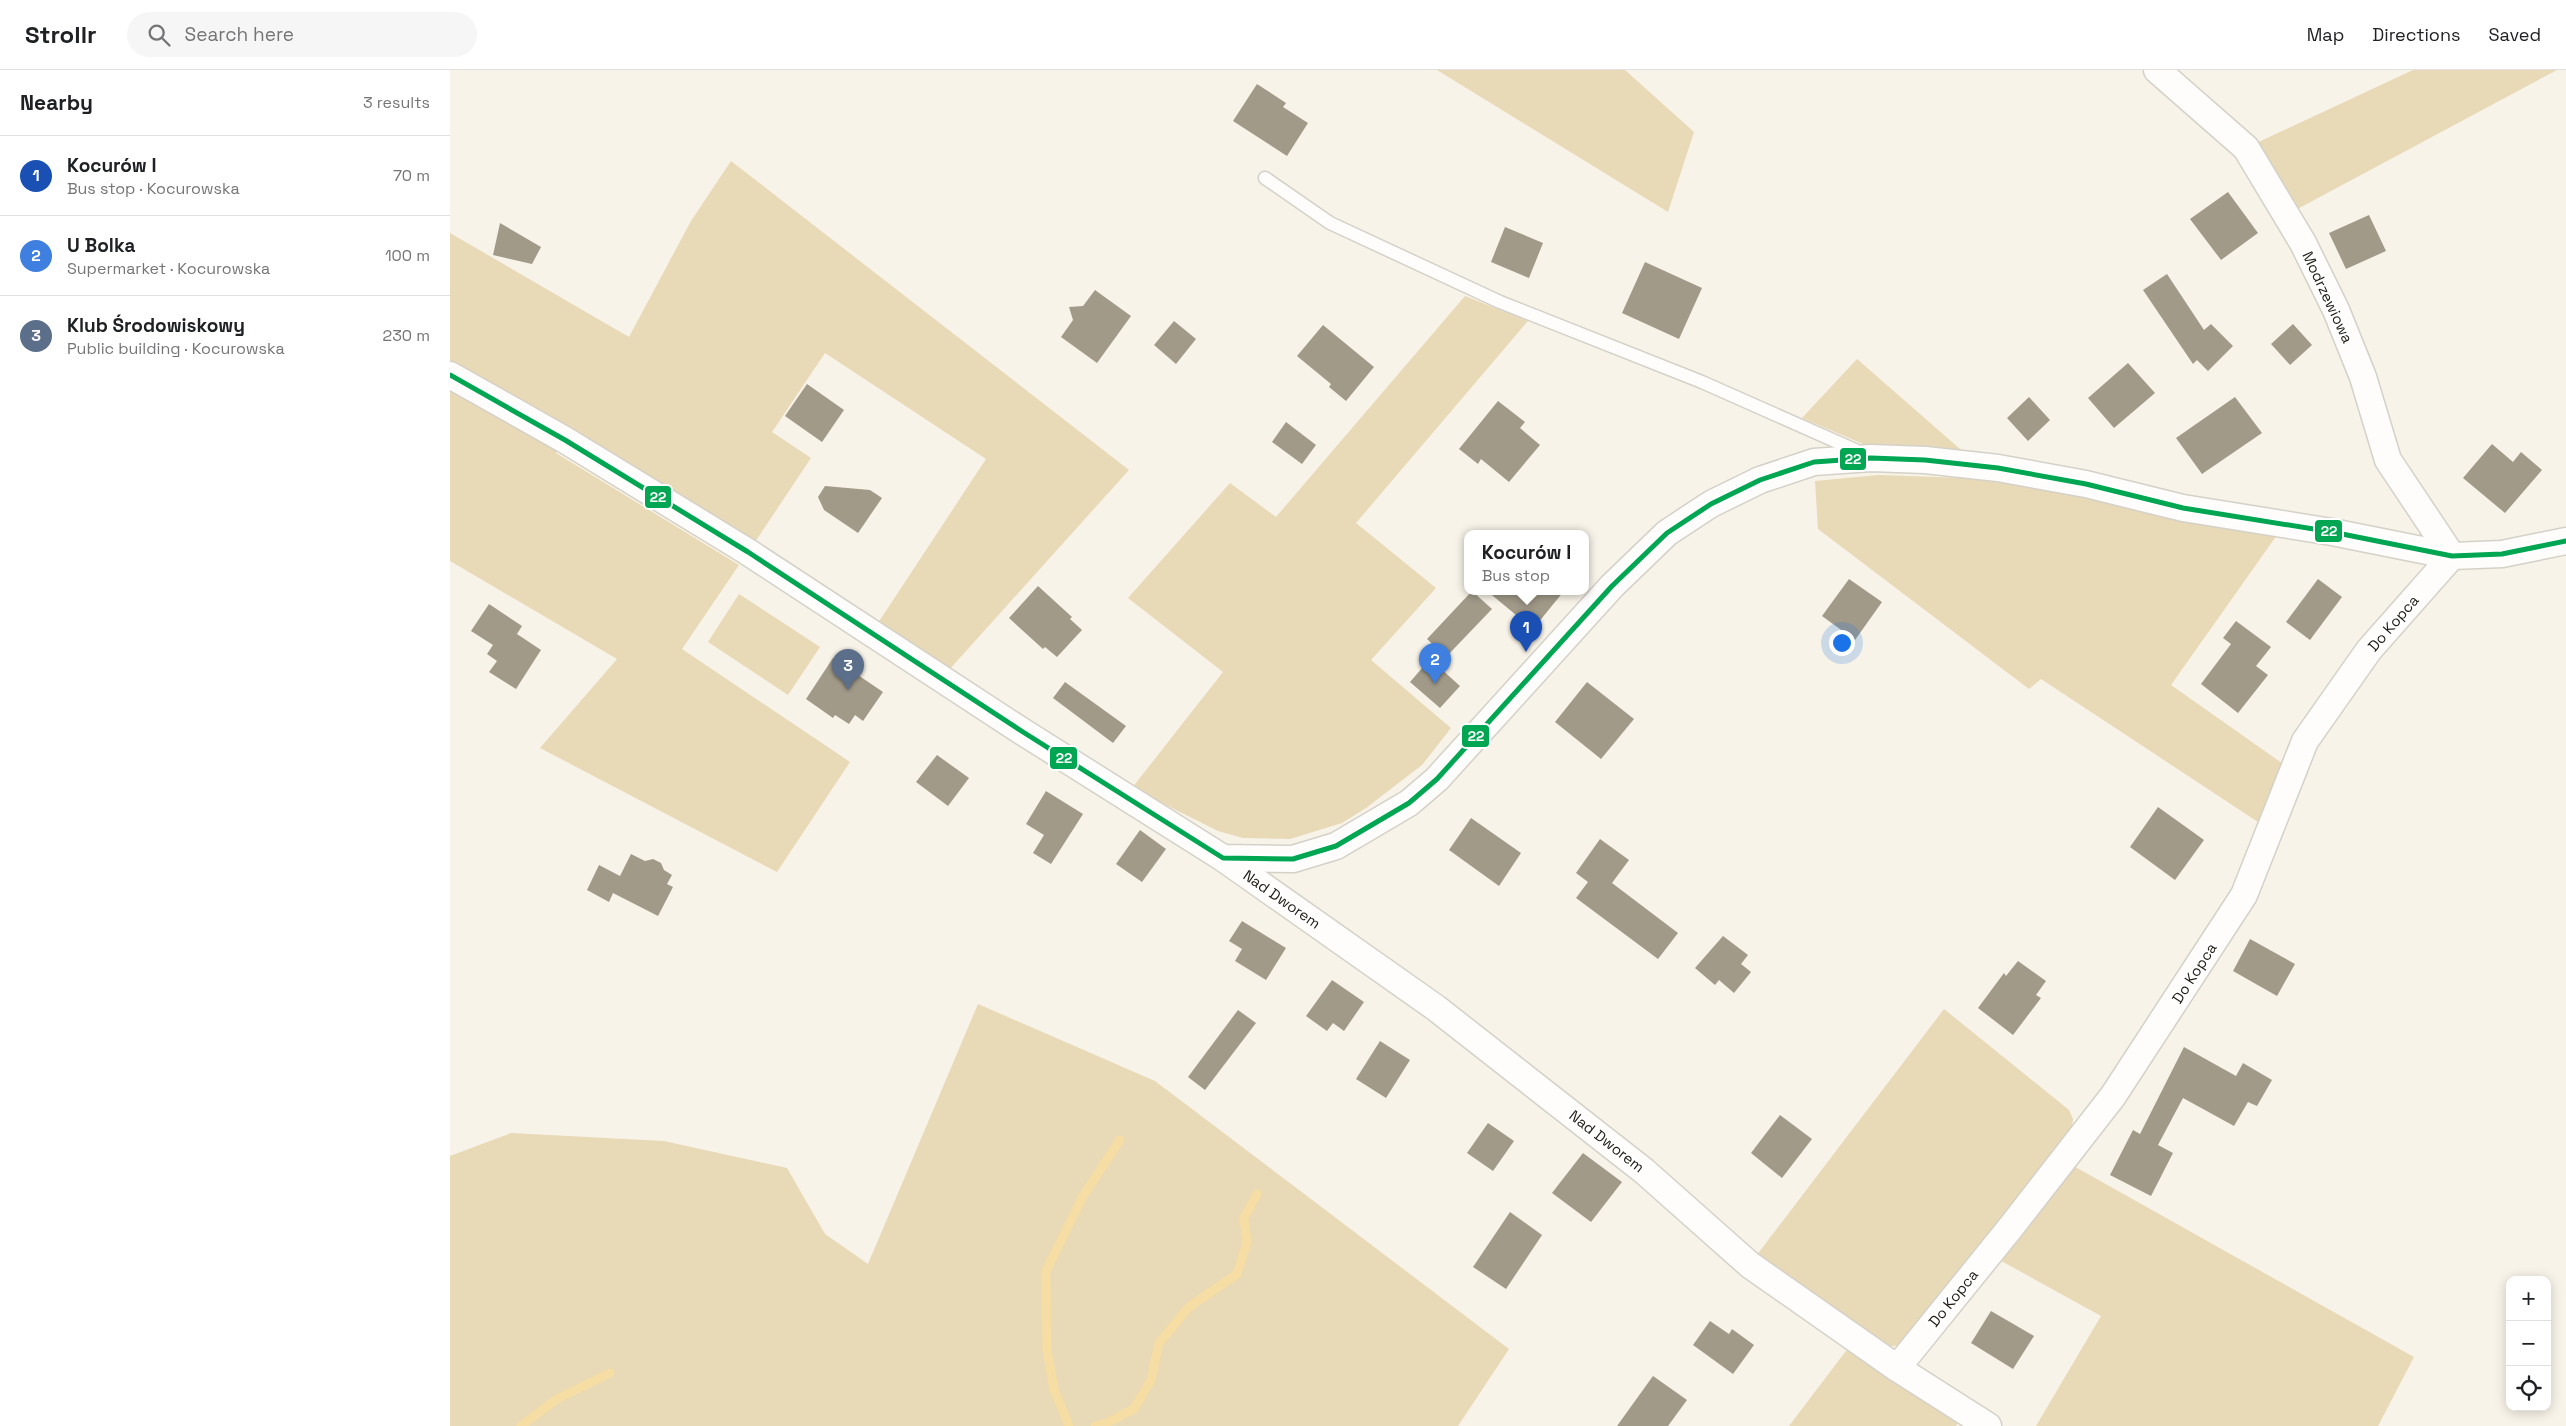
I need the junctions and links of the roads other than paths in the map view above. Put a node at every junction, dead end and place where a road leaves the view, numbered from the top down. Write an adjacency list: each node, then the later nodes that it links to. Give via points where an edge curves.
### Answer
1 (2156, 70): 6 (street, Modrzewiowa, via 2246,148 2303,243 2336,310 2363,377 2388,460)
2 (1265, 178): 4 (lane, via 1348,232 1500,302 1702,382)
3 (450, 374): 7 (street, Nad Dworem, via 748,552)
4 (1871, 458): 6 (street, via 1925,460 2007,470 2086,484 2182,508 2332,532); 7 (street, via 1814,462 1760,480 1711,504 1667,533 1612,586 1437,779 1409,803 1373,826 1336,846 1293,859)
5 (2566, 541): 6 (street, via 2502,554)
6 (2452, 556): 8 (street, Do Kopca, via 2369,650 2305,741 2244,895 2112,1096 2012,1227)
7 (1223, 858): 8 (street, Nad Dworem, via 1436,1008 1644,1170 1750,1265)
8 (1897, 1368): 9 (street, Nad Dworem)
9 (1988, 1426)

